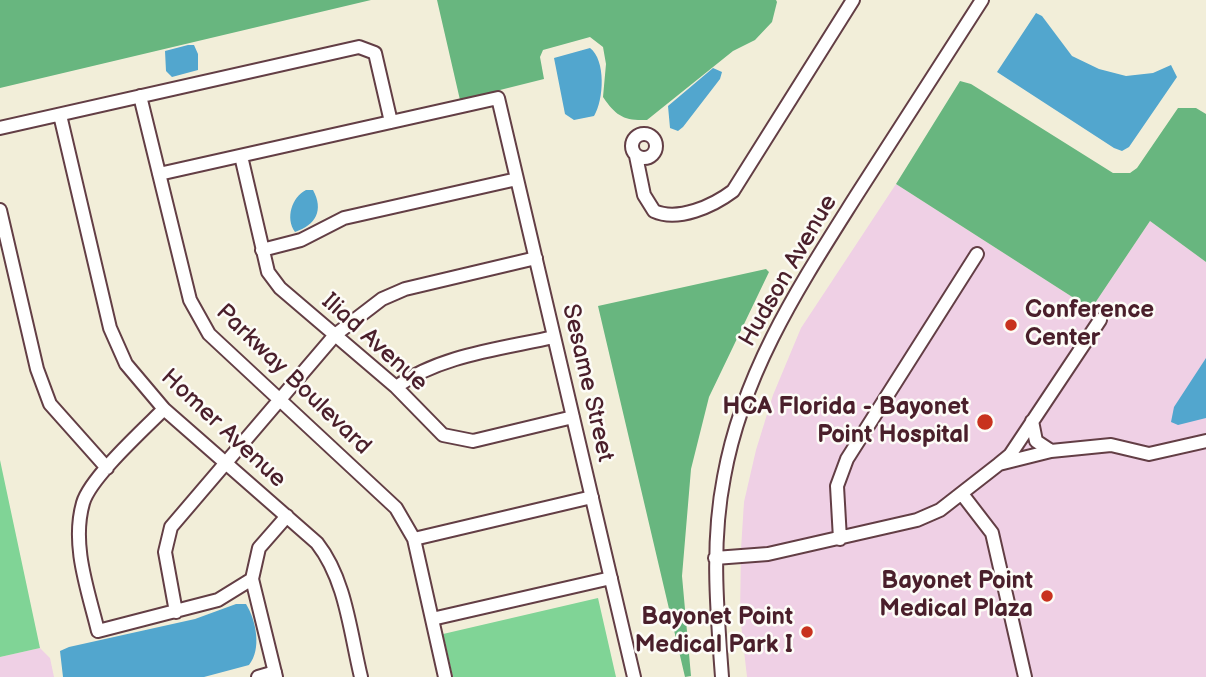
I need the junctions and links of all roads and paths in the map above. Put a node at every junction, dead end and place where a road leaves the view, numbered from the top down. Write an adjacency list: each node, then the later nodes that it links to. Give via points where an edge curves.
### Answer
1 (853, 0): 8 (street, via 733,191 718,202 672,215 654,211 644,195)
2 (982, 0): 33 (street, Hudson Avenue, via 779,321 735,431 724,478)
3 (140, 96): 4 (street); 5 (street, via 359,47 375,52); 9 (street, Parkway Boulevard)
4 (60, 115): 6 (street); 20 (street, Homer Avenue, via 110,328 126,364)
5 (391, 122): 7 (street); 10 (street, Sesame Street, via 498,98)
6 (0, 128)
7 (241, 156): 9 (street); 12 (street, Iliad Avenue)
8 (636, 156)
9 (159, 174): 19 (street, Parkway Boulevard, via 198,318 209,334)
10 (517, 179): 12 (street, via 344,218 302,240); 14 (street, Sesame Street)
11 (0, 210): 27 (street, via 37,369 50,404)
12 (262, 250): 16 (street, Iliad Avenue, via 268,272 280,288)
13 (977, 254): 32 (street, via 847,459 837,486)
14 (536, 258): 16 (street, via 405,289 382,299); 17 (street, Sesame Street)
15 (1100, 320): 22 (street)
16 (335, 335): 18 (street, Iliad Avenue); 19 (street)
17 (554, 337): 18 (street, via 436,365); 21 (street, Sesame Street)
18 (396, 387): 21 (street, Iliad Avenue, via 443,435 457,440 473,441)
19 (280, 399): 25 (street); 31 (street, Parkway Boulevard, via 396,508)
20 (164, 409): 25 (street, Homer Avenue); 27 (street)
21 (573, 417): 29 (street, Sesame Street)
22 (1032, 421): 24 (street, via 1036,442); 26 (street)
23 (1206, 442): 24 (street, via 1149,454 1111,445)
24 (1051, 451): 26 (street)
25 (225, 461): 30 (street, Homer Avenue); 36 (street, via 171,527 165,552)
26 (999, 464): 28 (street)
27 (107, 468): 36 (street, via 83,502 79,550 98,631)
28 (962, 494): 32 (street, via 917,520); 44 (street, via 992,533)
29 (592, 497): 31 (street); 34 (street, Sesame Street)
30 (287, 516): 35 (street, via 259,548); 40 (street, Homer Avenue, via 330,559)
31 (414, 539): 37 (street, Parkway Boulevard)
32 (840, 539): 33 (street, via 768,554)
33 (715, 558): 43 (street, Hudson Avenue)
34 (611, 578): 37 (street); 42 (street, Sesame Street)
35 (252, 579): 36 (street, via 218,600); 38 (street)
36 (176, 612)
37 (432, 619): 41 (street, Parkway Boulevard)
38 (276, 675): 39 (street)
39 (258, 677)
40 (361, 677)
41 (445, 677)
42 (634, 677)
43 (722, 677)
44 (1025, 677)

